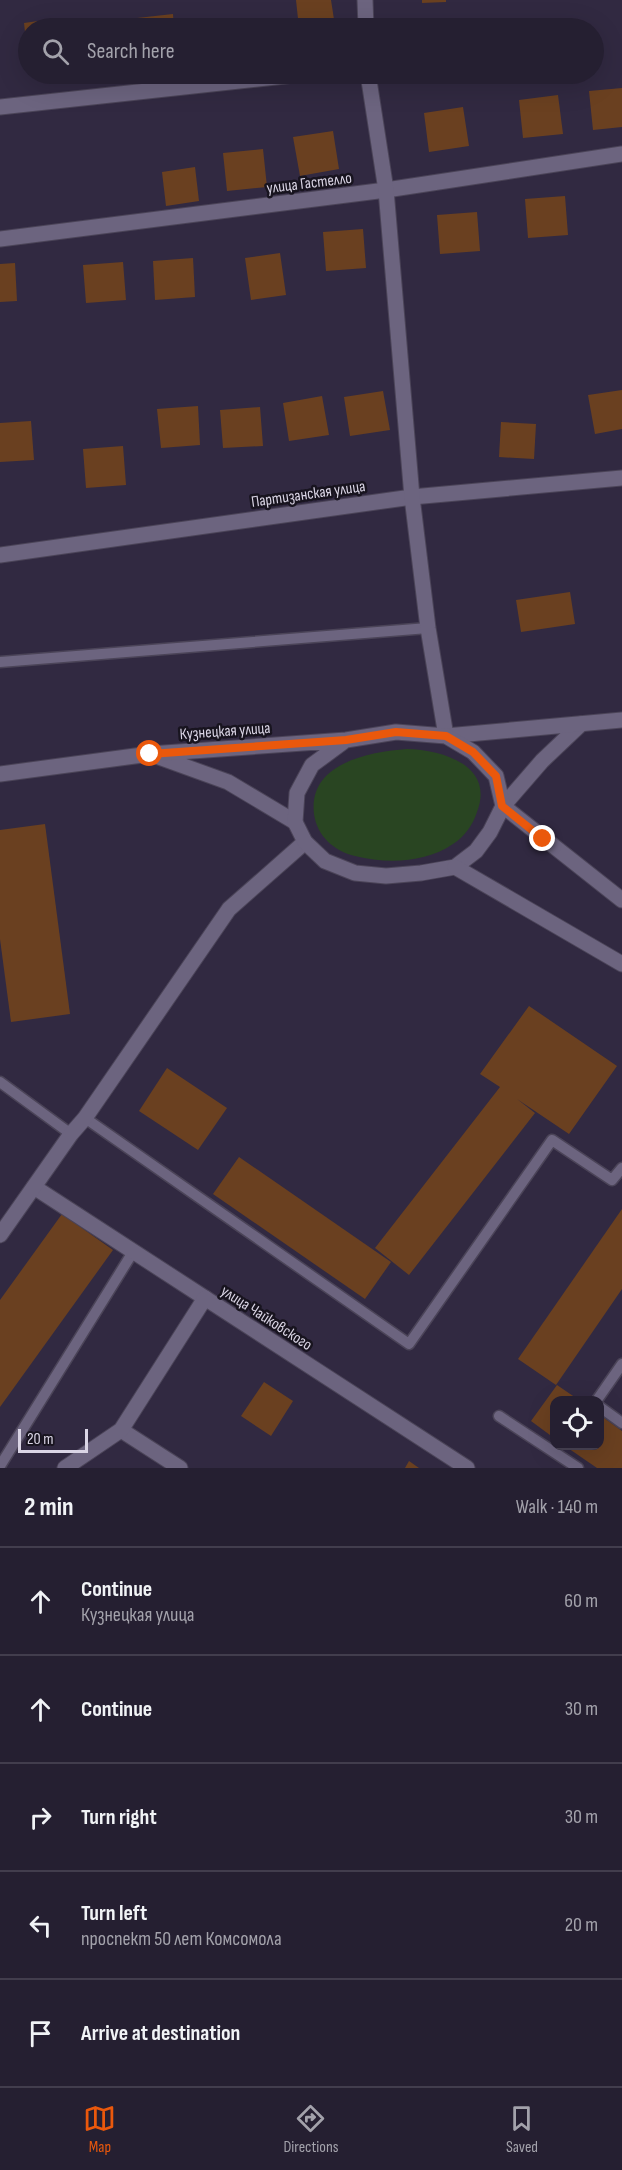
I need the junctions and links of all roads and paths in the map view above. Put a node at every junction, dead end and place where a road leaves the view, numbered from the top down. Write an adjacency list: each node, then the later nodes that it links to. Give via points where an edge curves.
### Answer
1 (365, 0): 2 (street)
2 (366, 18)
3 (211, 84): 5 (street)
4 (370, 84): 7 (street)
5 (0, 107)
6 (622, 154): 7 (street, улица Гастелло)
7 (386, 190): 8 (street, улица Гастелло); 10 (street)
8 (0, 239)
9 (622, 478): 10 (street, Партизанская улица)
10 (412, 497): 11 (street, Партизанская улица); 12 (street)
11 (0, 555)
12 (428, 628): 13 (lane); 16 (street)
13 (0, 662)
14 (622, 720): 15 (street)
15 (581, 724): 16 (street); 20 (street)
16 (446, 736): 17 (street, via 396,732); 20 (street, via 473,752 496,776)
17 (346, 740): 18 (street, Кузнецкая улица); 21 (street, via 312,765 297,793)
18 (150, 754): 19 (street, Кузнецкая улица); 21 (street, via 228,782)
19 (0, 774)
20 (502, 806): 23 (street, via 481,845); 24 (street)
21 (295, 822): 22 (street)
22 (305, 842): 23 (street, via 324,861 355,873 386,876); 27 (street, via 229,909)
23 (456, 867): 25 (street)
24 (622, 900)
25 (622, 964)
26 (0, 1082): 28 (lane)
27 (85, 1118): 28 (street); 29 (lane, via 409,1344 552,1140 612,1180)
28 (71, 1134): 30 (street)
29 (622, 1168)
30 (34, 1187): 31 (street); 32 (street)
31 (0, 1235)
32 (133, 1252): 33 (street); 40 (lane)
33 (205, 1298): 39 (street, улица Чайковского); 43 (street, улица Чайковского)
34 (622, 1364): 35 (lane)
35 (600, 1396)
36 (604, 1410): 38 (lane)
37 (499, 1416): 44 (lane)
38 (622, 1423)
39 (121, 1430): 41 (street, улица Чайковского); 42 (street)
40 (0, 1466)
41 (65, 1468)
42 (180, 1468)
43 (467, 1468)
44 (578, 1468)

